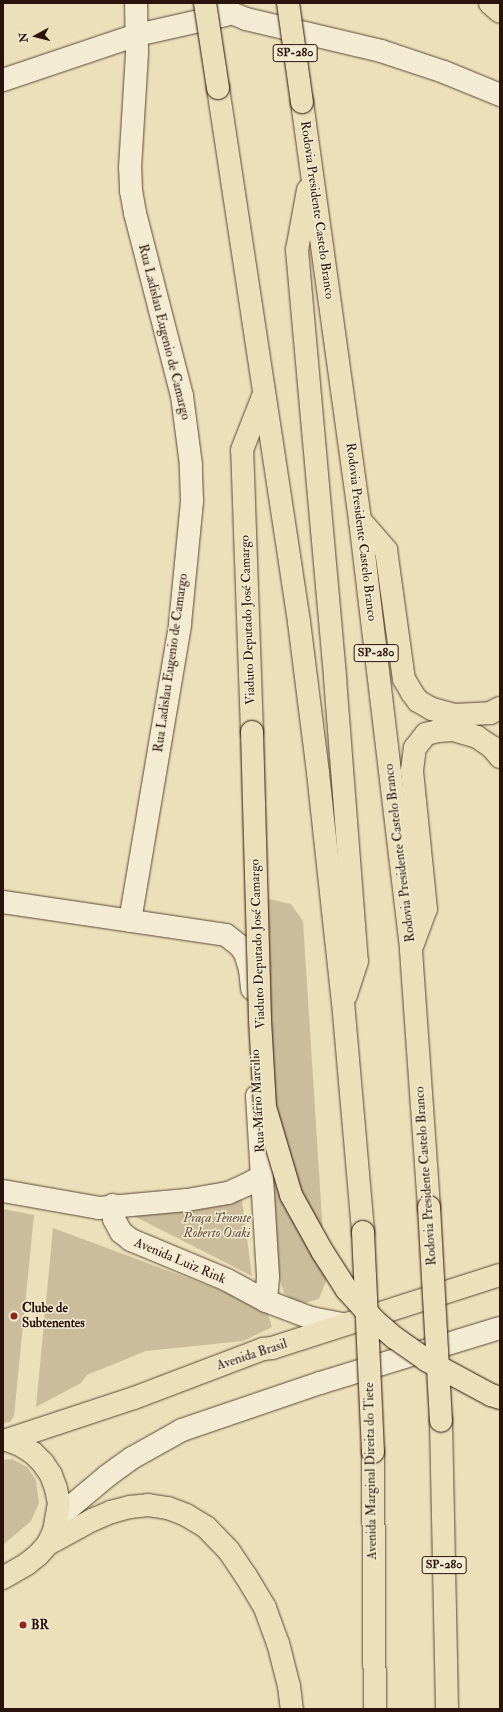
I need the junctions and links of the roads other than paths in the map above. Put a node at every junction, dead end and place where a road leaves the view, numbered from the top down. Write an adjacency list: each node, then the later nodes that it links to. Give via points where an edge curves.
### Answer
1 (136, 3): 7 (main road, Rua Ladislau Eugenio de Camargo)
2 (206, 3): 6 (main road); 11 (main road, Avenida Marginal Direita do Tiete, bridge)
3 (288, 3): 10 (main road, Rodovia Presidente Castelo Branco / SP-280, bridge)
4 (490, 3): 5 (main road)
5 (500, 12)
6 (233, 14): 7 (main road); 9 (main road, via 381,51 444,72)
7 (137, 35): 8 (main road); 16 (main road, Rua Ladislau Eugenio de Camargo, via 131,191 182,396 191,465 192,501 180,624)
8 (3, 80)
9 (500, 95)
10 (312, 172): 12 (main road, Rodovia Presidente Castelo Branco / SP-280); 18 (main road, via 297,250 357,961)
11 (264, 394): 18 (main road, Avenida Marginal Direita do Tiete, via 299,622); 26 (main road, Viaduto Deputado José Camargo, bridge, via 242,450 265,1107 290,1194 347,1290 374,1320 413,1352)
12 (360, 520): 13 (main road, via 386,550 404,678 412,693 418,701 432,709 454,715 490,713); 17 (main road, Rodovia Presidente Castelo Branco / SP-280)
13 (500, 708)
14 (500, 757): 17 (main road, via 492,747 477,737 453,730 426,734 415,748 412,771 426,909)
15 (3, 902): 16 (main road, Rua Mário Marcilio)
16 (130, 921): 19 (main road, Rua Mário Marcilio, via 226,935 240,945 245,953 250,969 252,992)
17 (411, 950): 33 (main road, Rodovia Presidente Castelo Branco / SP-280, bridge, via 441,1421)
18 (343, 1002): 32 (main road, Avenida Marginal Direita do Tiete, bridge, via 363,1232 373,1452)
19 (262, 1176): 21 (main road, via 228,1192 187,1200); 23 (main road, Rua Mário Marcilio, via 268,1277)
20 (3, 1191): 21 (main road, via 99,1208)
21 (113, 1205): 23 (main road, Avenida Luiz Rink, via 114,1219 121,1232 131,1240 227,1280)
22 (500, 1275): 24 (main road, Avenida Brasil)
23 (266, 1301): 24 (main road, via 311,1318)
24 (344, 1324): 27 (main road, Avenida Brasil, via 263,1349 134,1398)
25 (500, 1328): 28 (main road, Avenida Brasil, via 320,1383 182,1430 132,1458)
26 (500, 1398)
27 (5, 1440): 28 (main road, Avenida Brasil, via 20,1445 43,1463 56,1489)
28 (58, 1518): 29 (main road, Avenida Brasil)
29 (48, 1544): 30 (main road, Avenida Brasil, via 27,1564); 31 (main road, via 111,1512 148,1505 168,1508 206,1527 229,1551 265,1608 289,1686)
30 (3, 1578)
31 (292, 1709)
32 (374, 1709)
33 (447, 1709)

